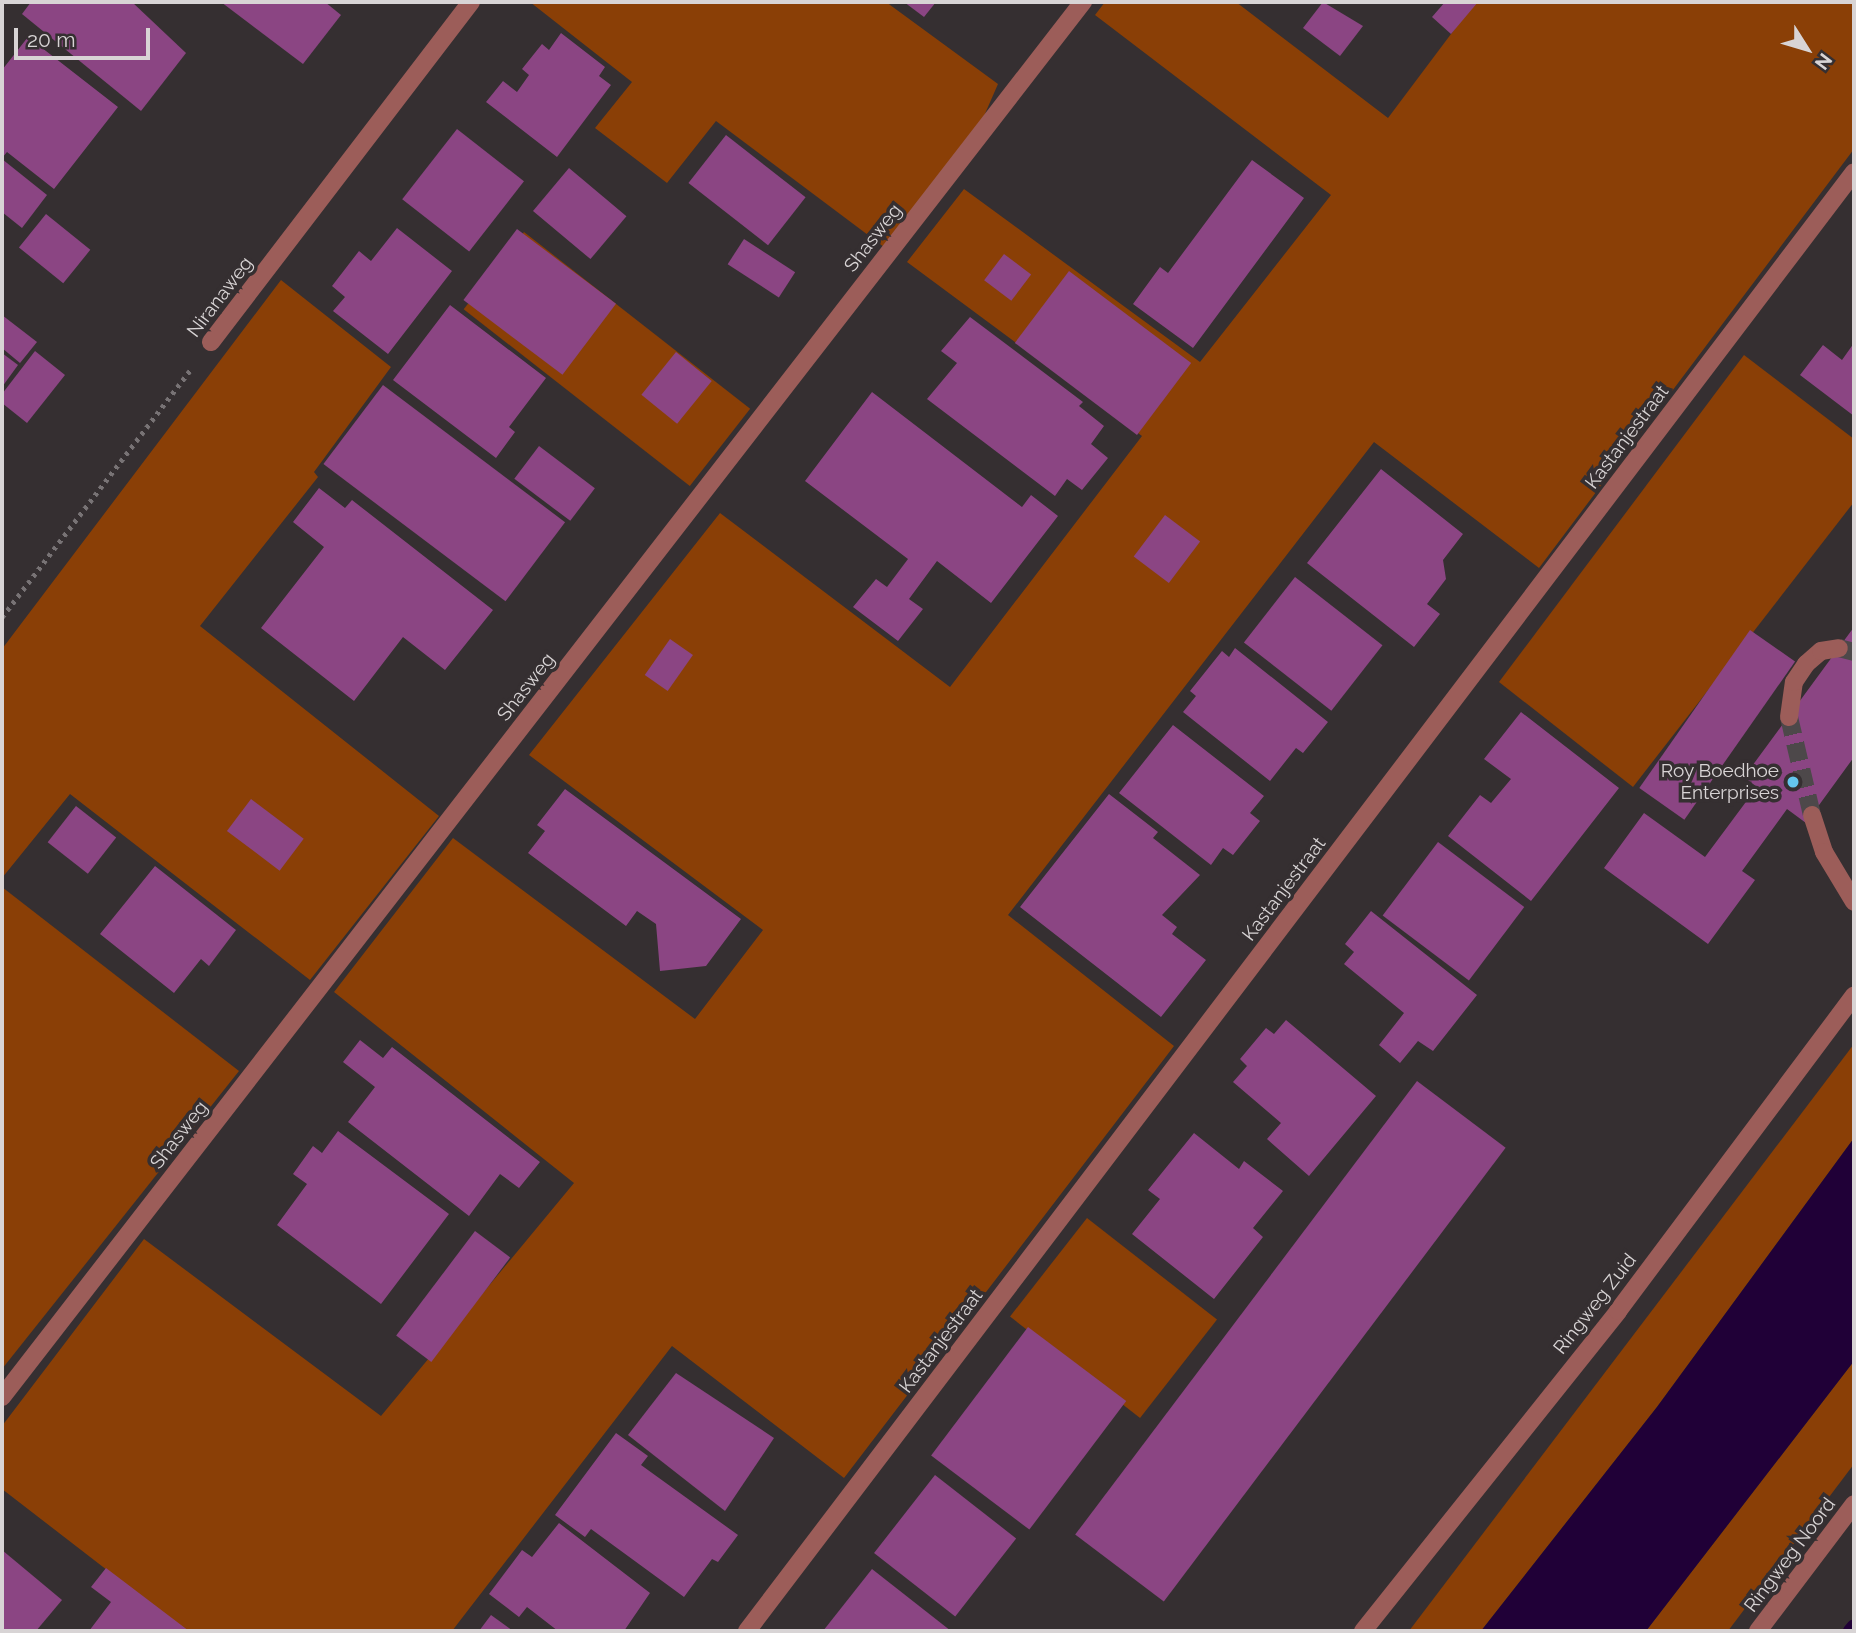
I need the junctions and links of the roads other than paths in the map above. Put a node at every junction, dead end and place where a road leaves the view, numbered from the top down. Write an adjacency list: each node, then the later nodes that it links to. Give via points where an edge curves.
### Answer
1 (471, 2): 4 (street, Niranaweg)
2 (1083, 2): 10 (street, Shasweg)
3 (1854, 172): 12 (street, Kastanjestraat)
4 (211, 342)
5 (1839, 648): 6 (street, via 1821,651 1806,664 1794,682)
6 (1789, 717)
7 (1812, 815): 8 (street, via 1824,852)
8 (1854, 902)
9 (1854, 996): 13 (street, Ringweg Zuid, via 1618,1311)
10 (2, 1397)
11 (1854, 1504): 14 (street, Ringweg Noord)
12 (747, 1631)
13 (1363, 1631)
14 (1758, 1631)

